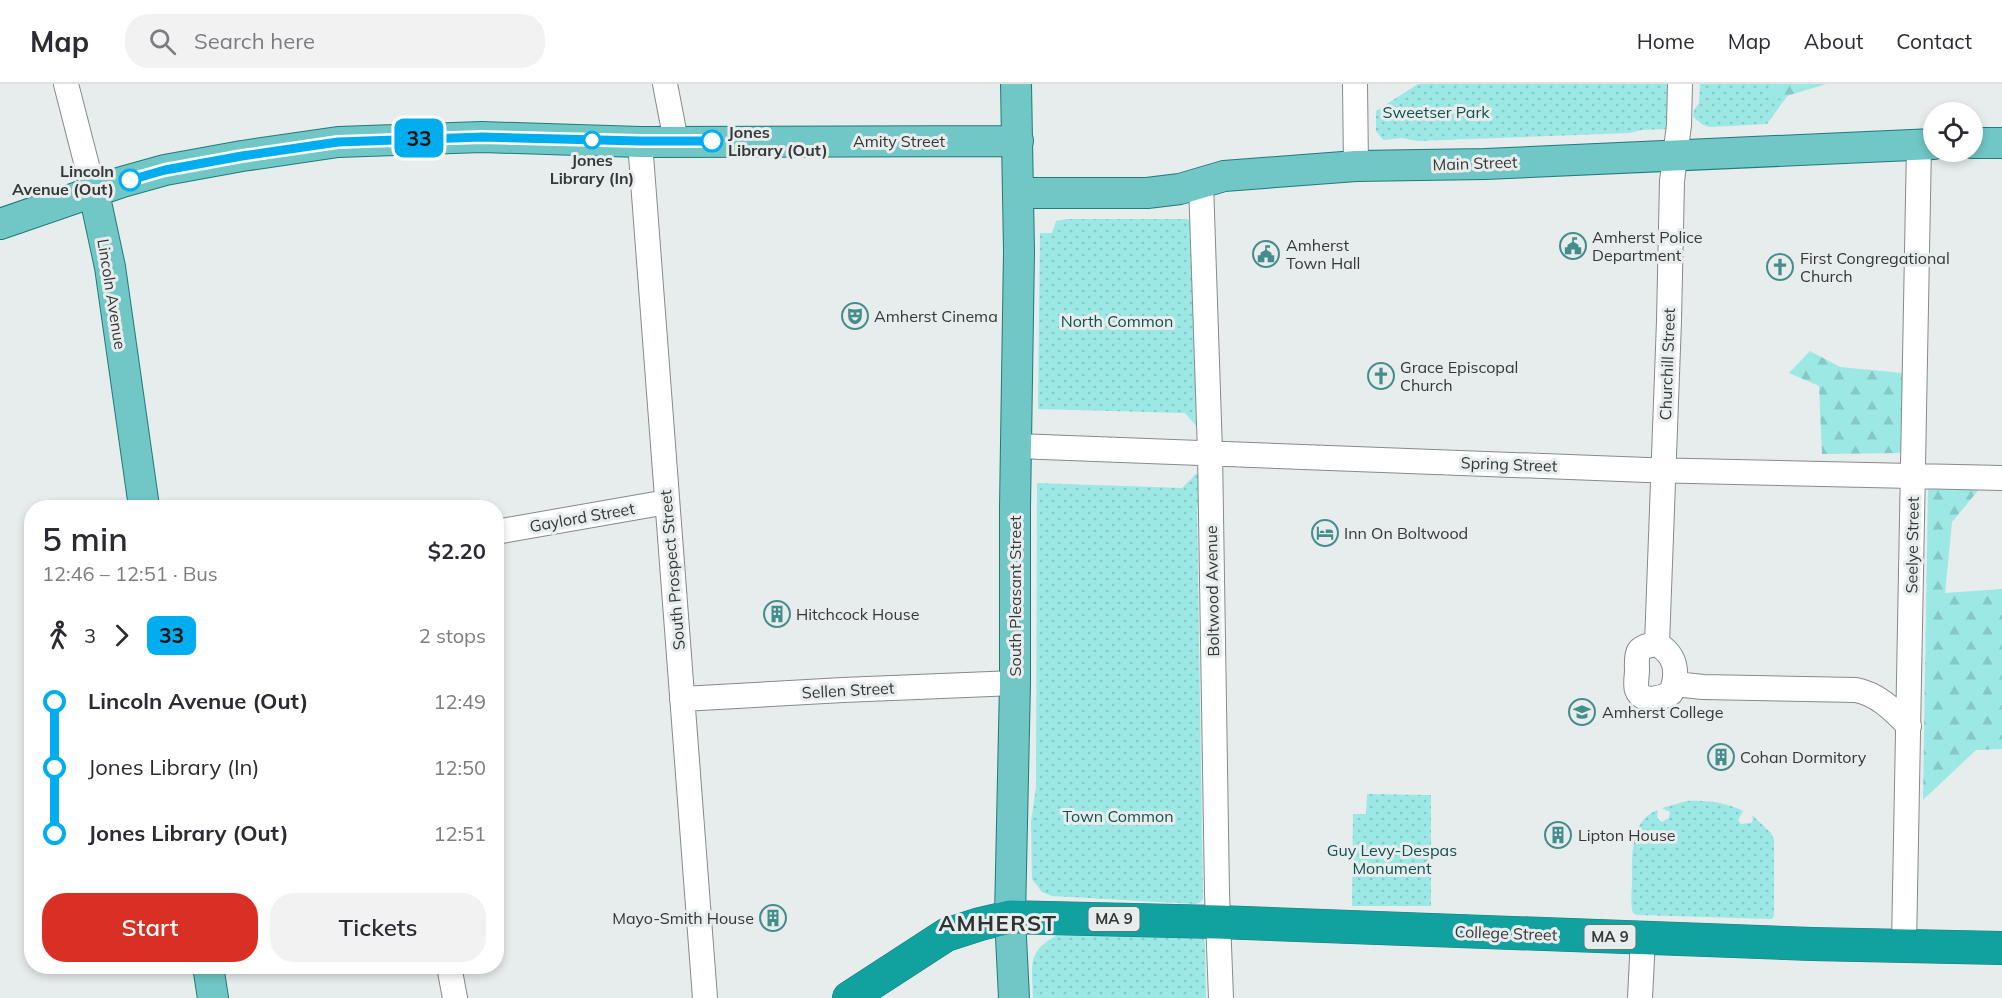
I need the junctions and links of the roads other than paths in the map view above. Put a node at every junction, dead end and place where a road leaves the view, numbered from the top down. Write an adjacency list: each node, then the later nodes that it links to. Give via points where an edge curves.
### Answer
1 (66, 84): 16 (street, Lincoln Avenue)
2 (665, 84): 7 (street)
3 (1016, 84): 8 (main road, South Pleasant Street)
4 (1354, 84): 14 (street)
5 (1680, 84): 12 (street, Churchill Street)
6 (640, 141): 7 (main road, Amity Street); 16 (main road, Amity Street, via 482,137 338,142 165,170); 25 (street, South Prospect Street)
7 (676, 141): 8 (main road, Amity Street)
8 (1018, 141): 17 (main road, South Pleasant Street)
9 (1983, 143): 10 (main road)
10 (2002, 143)
11 (1923, 145): 12 (main road, Main Street)
12 (1674, 155): 14 (main road, Main Street); 21 (street, Churchill Street)
13 (1925, 162): 22 (street, Seelye Street)
14 (1356, 166): 15 (main road, Main Street, via 1224,176)
15 (1201, 183): 17 (main road, Main Street, via 1147,193); 20 (street, Boltwood Avenue)
16 (94, 193): 18 (main road, Amity Street); 24 (main road, Lincoln Avenue, via 110,267)
17 (1019, 193): 19 (main road, South Pleasant Street)
18 (0, 224)
19 (1016, 446): 20 (street, Spring Street); 28 (main road, South Pleasant Street)
20 (1210, 452): 21 (street, Spring Street); 33 (street, Boltwood Avenue)
21 (1664, 470): 22 (street, Spring Street); 27 (street, Churchill Street)
22 (1914, 475): 23 (street, Spring Street); 31 (street, Seelye Street)
23 (2002, 478)
24 (143, 500)
25 (667, 502): 26 (street, Gaylord Street); 30 (street, South Prospect Street)
26 (504, 531)
27 (1657, 644): 29 (street, via 1668,650 1672,658); 29 (street, via 1639,651 1636,690 1651,699 1663,698)
28 (1015, 683): 30 (street, Sellen Street); 32 (main road, South Pleasant Street)
29 (1675, 684): 31 (street, via 1863,691 1886,704)
30 (682, 699): 41 (street, South Prospect Street)
31 (1909, 726): 35 (street, Seelye Street)
32 (1010, 917): 33 (highway, College Street / MA 9); 42 (highway, MA 9, via 946,935); 43 (main road, South Pleasant Street)
33 (1218, 922): 34 (highway, College Street / MA 9); 44 (street, Boltwood Avenue)
34 (1642, 938): 35 (highway, College Street / MA 9); 45 (street)
35 (1904, 946): 36 (highway, College Street / MA 9)
36 (2002, 948)
37 (209, 974): 39 (main road)
38 (450, 974): 40 (street)
39 (213, 998)
40 (455, 998)
41 (705, 998)
42 (849, 998)
43 (1014, 998)
44 (1221, 998)
45 (1640, 998)

